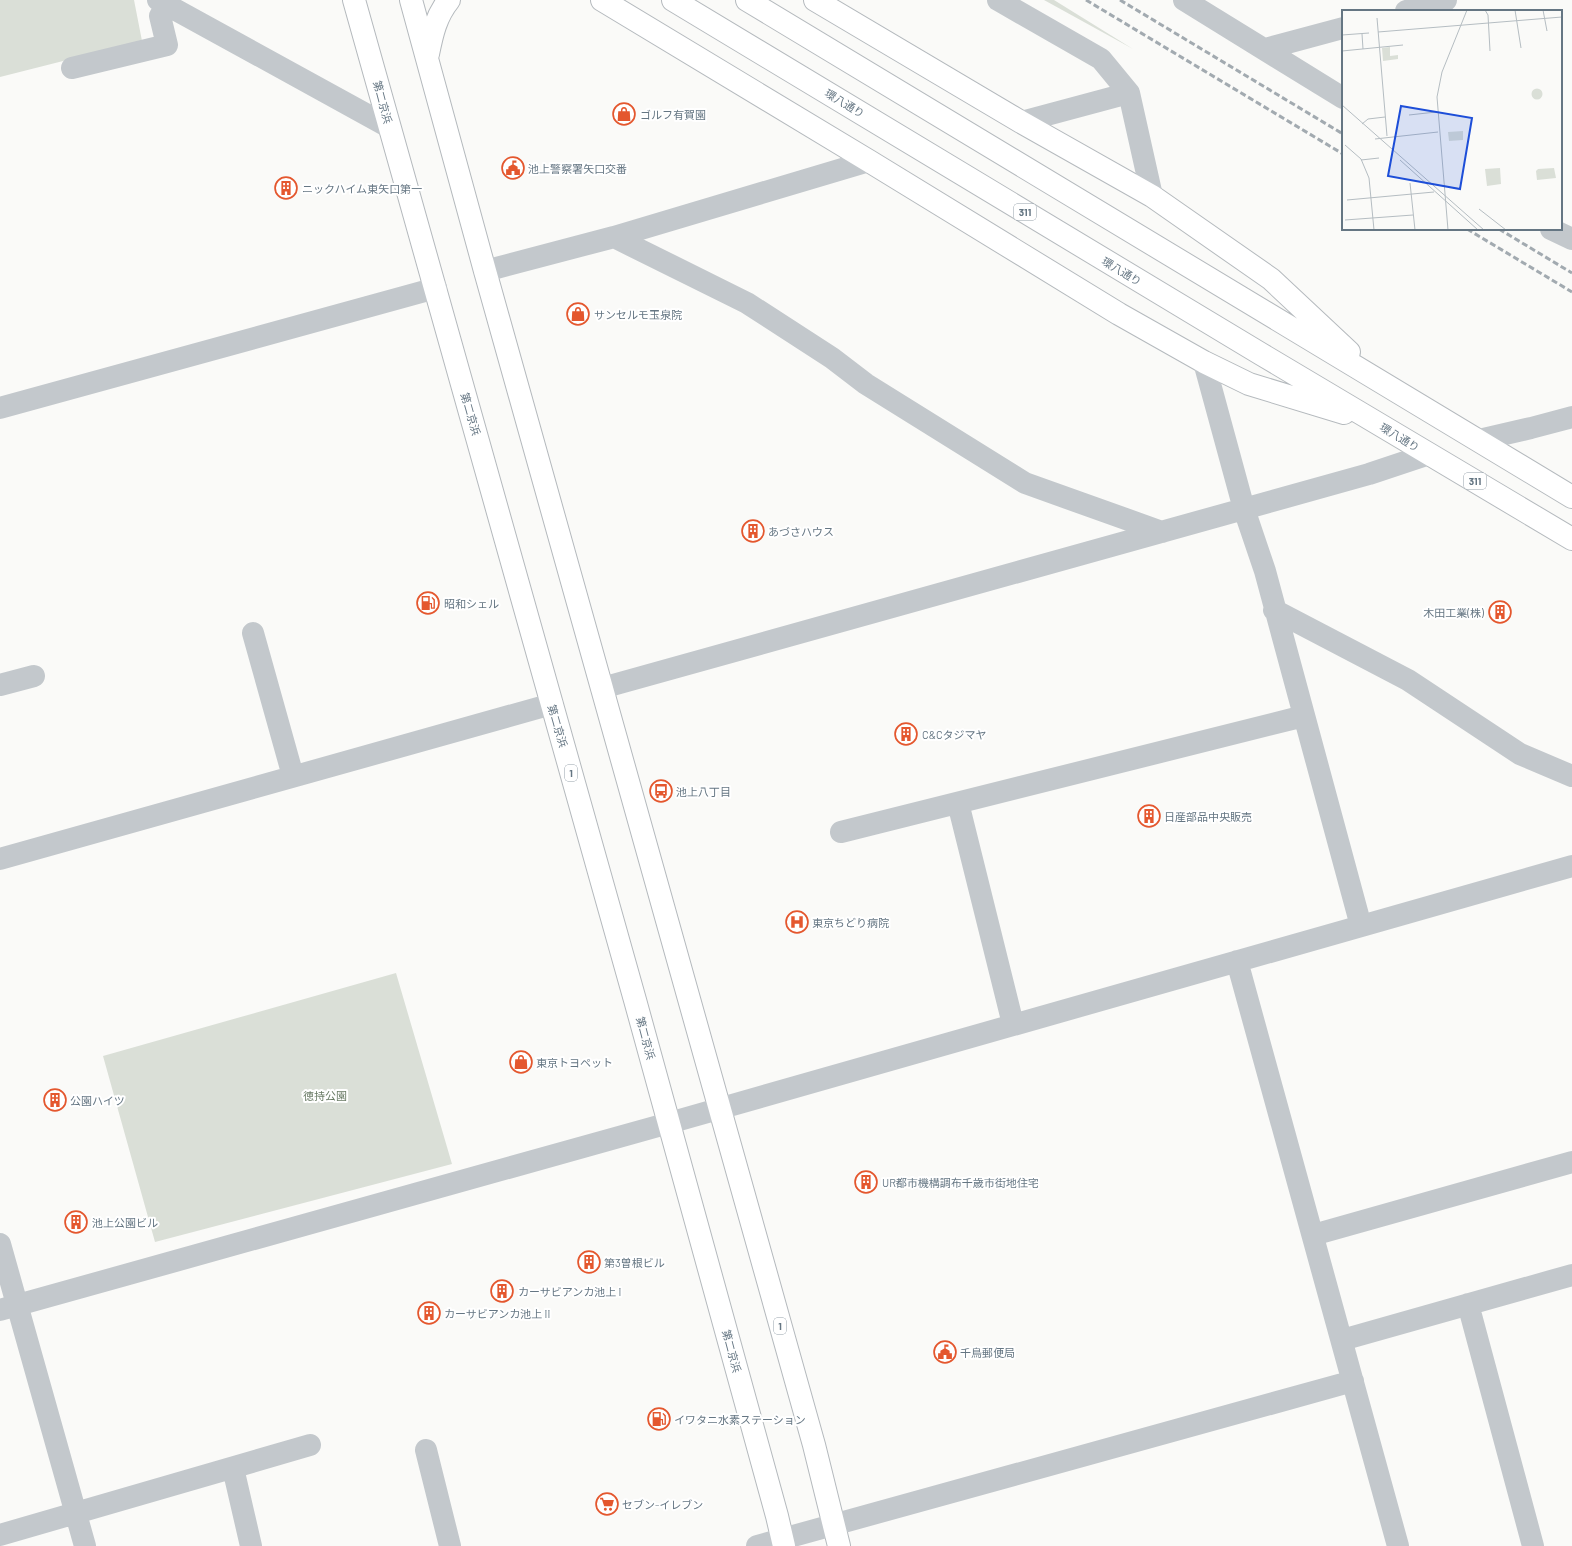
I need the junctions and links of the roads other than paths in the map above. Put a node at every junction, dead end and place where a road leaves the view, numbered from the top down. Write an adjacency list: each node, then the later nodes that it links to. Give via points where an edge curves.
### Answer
1 (354, 0): 20 (main road, 第二京浜 / 1)
2 (411, 0): 15 (main road, 1)
3 (449, 0): 15 (main road, via 441,9 432,33)
4 (602, 0): 21 (main road)
5 (673, 0): 32 (main road, 環八通り / 311)
6 (747, 0): 29 (main road)
7 (816, 0): 19 (main road)
8 (998, 0): 17 (street, via 1100,59)
9 (1184, 0): 14 (street)
10 (1446, 0): 12 (street)
11 (162, 2): 16 (street, via 160,16 167,45); 20 (street)
12 (1410, 10)
13 (1342, 28): 14 (street)
14 (1265, 49): 18 (street)
15 (428, 57): 26 (main road, 1)
16 (72, 68)
17 (1129, 92): 19 (street); 22 (street)
18 (1342, 97)
19 (1021, 122): 22 (main road)
20 (389, 127): 27 (main road, 第二京浜 / 1)
21 (869, 161): 24 (street); 28 (main road, via 1119,314)
22 (1152, 196): 29 (main road, via 1271,278)
23 (1553, 230): 25 (street)
24 (614, 236): 26 (street); 37 (street, via 747,303 832,358 866,384 1025,483)
25 (1572, 239)
26 (485, 271): 43 (main road, 1)
27 (436, 288): 30 (street); 44 (main road, 第二京浜 / 1)
28 (1204, 362): 32 (main road, via 1249,384); 36 (street)
29 (1380, 381): 33 (main road)
30 (0, 408)
31 (1572, 417): 33 (street)
32 (1378, 424): 34 (main road, 環八通り / 311)
33 (1479, 440): 35 (main road)
34 (1429, 454): 36 (street, via 1369,474); 38 (main road, 環八通り / 311)
35 (1572, 497)
36 (1244, 509): 37 (street); 39 (street)
37 (1162, 532): 43 (street)
38 (1572, 539)
39 (1274, 610): 45 (street); 47 (street, via 1408,680 1520,754)
40 (253, 633): 46 (street)
41 (34, 676): 42 (street)
42 (0, 685)
43 (602, 688): 55 (main road, 1)
44 (552, 704): 46 (street); 56 (main road, 第二京浜 / 1)
45 (1304, 716): 48 (street); 52 (street)
46 (293, 776): 50 (street)
47 (1572, 776)
48 (958, 803): 49 (street); 54 (street)
49 (841, 832)
50 (0, 859)
51 (1572, 866): 52 (street)
52 (1361, 926): 53 (street)
53 (1237, 961): 54 (street); 58 (street)
54 (1013, 1024): 55 (street)
55 (718, 1108): 56 (street); 69 (main road, 1, via 814,1445)
56 (669, 1123): 62 (street); 71 (main road, 第二京浜 / 1)
57 (1572, 1162): 58 (street)
58 (1313, 1235): 63 (street)
59 (0, 1244): 62 (street)
60 (1572, 1275): 61 (street)
61 (1468, 1304): 63 (street); 78 (street)
62 (8, 1307): 68 (street)
63 (1342, 1340): 64 (street)
64 (1353, 1381): 69 (street); 77 (street)
65 (310, 1445): 67 (street)
66 (426, 1450): 74 (street)
67 (233, 1468): 68 (street); 73 (street)
68 (76, 1514): 70 (street); 72 (street)
69 (833, 1525): 71 (street); 76 (main road, 1)
70 (0, 1535)
71 (783, 1543): 75 (street)
72 (85, 1546)
73 (251, 1546)
74 (450, 1546)
75 (758, 1546)
76 (839, 1546)
77 (1398, 1546)
78 (1534, 1546)

